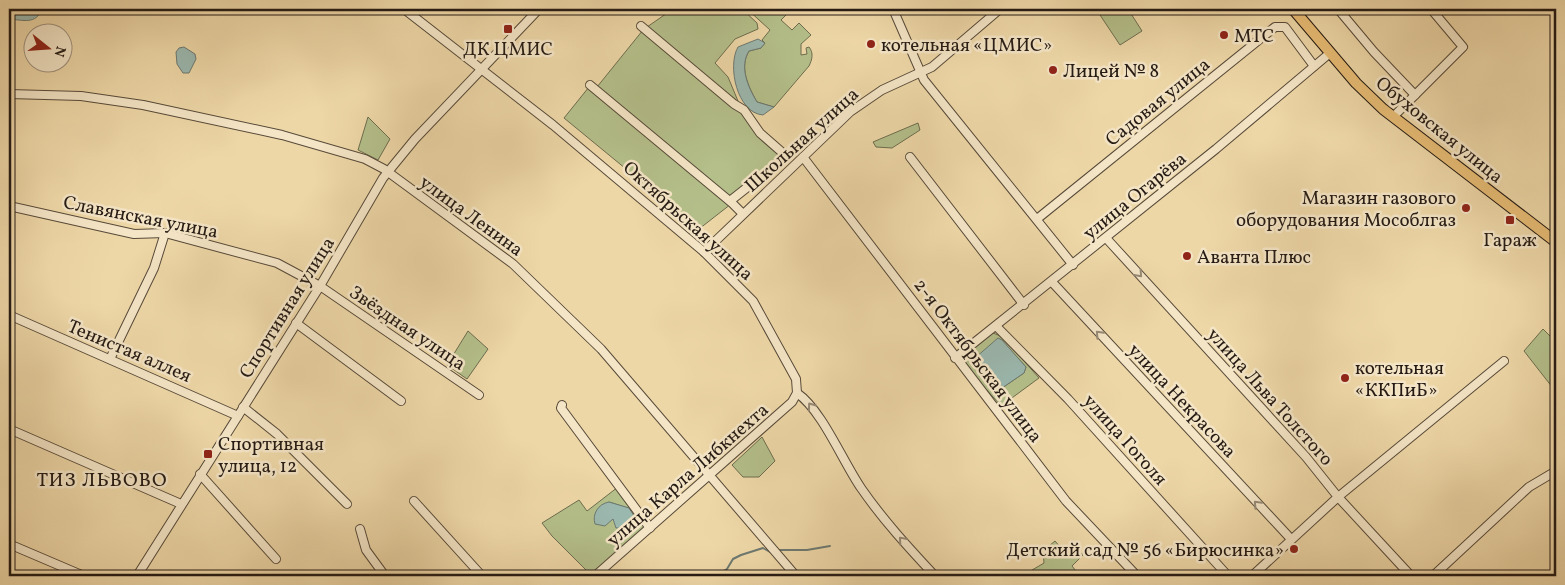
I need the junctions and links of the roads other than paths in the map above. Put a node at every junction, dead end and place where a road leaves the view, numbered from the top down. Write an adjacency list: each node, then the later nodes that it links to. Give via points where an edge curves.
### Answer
1 (404, 9): 11 (street, Октябрьская улица)
2 (539, 9): 11 (street, Спортивная улица)
3 (893, 9): 12 (street)
4 (1000, 9): 12 (street, Школьная улица, via 940,61)
5 (1294, 9): 9 (main road, Обуховская улица)
6 (1338, 9): 15 (street)
7 (1431, 9): 15 (street, via 1463,47)
8 (641, 26): 20 (street, via 744,110 760,133 784,154 782,160)
9 (1330, 53): 10 (street, улица Огарёва); 16 (main road, Обуховская улица)
10 (1314, 66): 23 (street, Садовая улица, via 1285,27 1275,27); 25 (street, улица Огарёва)
11 (482, 69): 19 (street, Спортивная улица); 27 (street, Октябрьская улица)
12 (919, 73): 17 (street, Школьная улица, via 882,90 860,105); 23 (street)
13 (590, 86): 20 (street)
14 (9, 94): 19 (street, улица Ленина, via 111,99 206,117 337,150 365,159)
15 (1415, 95): 16 (street)
16 (1393, 118): 26 (main road, Обуховская улица)
17 (803, 157): 22 (street, Школьная улица); 36 (street, 2-я Октябрьская улица)
18 (910, 157): 31 (street)
19 (388, 172): 30 (street, Спортивная улица); 47 (street, улица Ленина, via 502,255 543,291 601,349)
20 (730, 200): 22 (street)
21 (9, 206): 24 (street, Славянская улица, via 134,234)
22 (743, 214): 27 (street, Школьная улица)
23 (1037, 219): 28 (street)
24 (165, 233): 30 (street, Славянская улица, via 277,263); 35 (street, via 154,268)
25 (1106, 238): 28 (street, улица Огарёва); 48 (street, улица Льва Толстого, one-way to 48, via 1306,457)
26 (1556, 242)
27 (704, 252): 38 (street, Октябрьская улица, via 752,301 796,379)
28 (1073, 265): 29 (street, улица Огарёва)
29 (1052, 282): 31 (street, улица Огарёва); 54 (street, улица Некрасова, one-way to 29)
30 (320, 286): 33 (street, Спортивная улица); 39 (street, Звёздная улица)
31 (1024, 305): 34 (street, улица Огарёва)
32 (9, 315): 35 (street, Тенистая аллея)
33 (296, 323): 40 (street); 42 (street, Спортивная улица)
34 (996, 326): 36 (street, улица Огарёва); 65 (street, улица Гоголя, via 1068,399)
35 (110, 358): 43 (street, Тенистая аллея)
36 (955, 358): 64 (street, 2-я Октябрьская улица, via 1066,502)
37 (1504, 361): 48 (street)
38 (797, 393): 47 (street, улица Карла Либкнехта, via 782,412); 63 (street, one-way to 38, via 872,502 817,414)
39 (479, 395)
40 (402, 401)
41 (562, 405): 52 (street, via 561,408)
42 (243, 407): 43 (street, Спортивная улица); 51 (street, via 273,429)
43 (238, 416): 46 (street, Спортивная улица)
44 (9, 430): 50 (street)
45 (1556, 471): 68 (street, via 1529,487)
46 (200, 474): 50 (street, Спортивная улица); 56 (street)
47 (708, 476): 52 (street, улица Карла Либкнехта); 62 (street, улица Ленина)
48 (1338, 497): 54 (street); 67 (street, улица Льва Толстого)
49 (414, 501): 60 (street)
50 (181, 504): 58 (street, Спортивная улица)
51 (347, 504)
52 (650, 528): 61 (street, улица Карла Либкнехта)
53 (360, 529): 59 (street, via 366,550)
54 (1291, 540): 66 (street)
55 (9, 544): 57 (street)
56 (276, 559)
57 (84, 576)
58 (136, 576)
59 (385, 576)
60 (482, 576)
61 (595, 576)
62 (796, 576)
63 (935, 576)
64 (1137, 576)
65 (1228, 576)
66 (1252, 576)
67 (1411, 576)
68 (1433, 576)

